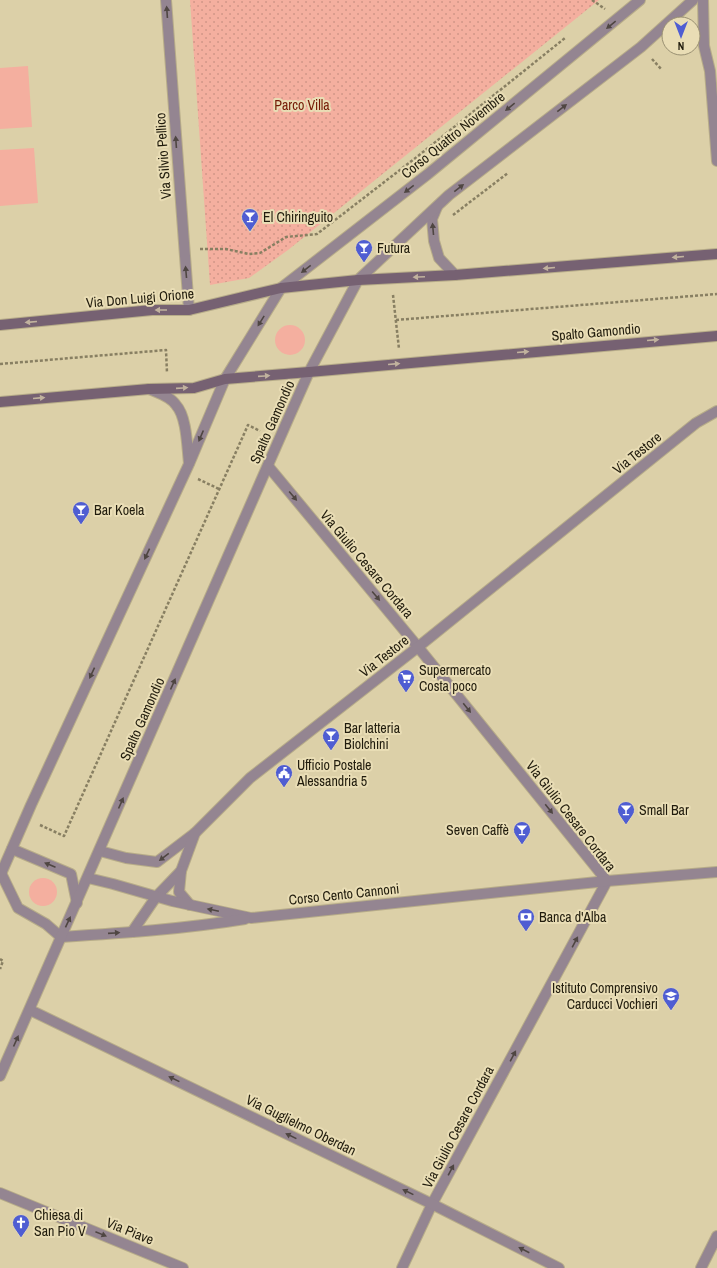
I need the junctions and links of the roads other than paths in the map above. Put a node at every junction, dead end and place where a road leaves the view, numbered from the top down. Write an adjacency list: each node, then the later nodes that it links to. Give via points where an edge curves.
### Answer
1 (166, 0): 11 (street, Via Silvio Pellico, one-way to 1)
2 (640, 0): 10 (street, Corso Quattro Novembre, one-way to 10, via 428,174)
3 (693, 0): 6 (street, one-way to 3, via 641,47)
4 (703, 0): 5 (street, via 704,46 710,71)
5 (717, 161)
6 (438, 205): 8 (street, one-way to 6, via 439,258 434,241 432,220); 9 (street)
7 (717, 254): 8 (main road, one-way to 8)
8 (455, 275): 9 (main road, one-way to 9)
9 (358, 280): 10 (main road); 14 (street, Spalto Gamondio)
10 (281, 288): 11 (main road, Via Don Luigi Orione); 15 (street, one-way to 15)
11 (189, 310): 12 (main road, Via Don Luigi Orione, one-way to 12, via 152,310)
12 (0, 325)
13 (717, 336): 14 (main road, Spalto Gamondio, one-way to 13)
14 (310, 372): 15 (main road, Spalto Gamondio, one-way to 14); 20 (street, Spalto Gamondio)
15 (225, 379): 16 (main road, one-way to 15, via 194,388); 19 (street, one-way to 19)
16 (149, 390): 17 (main road, one-way to 16); 19 (street, via 166,396 176,404 185,429)
17 (0, 402)
18 (717, 411): 21 (street, Via Testore, via 696,423)
19 (189, 464): 23 (street, one-way to 23)
20 (268, 466): 21 (street, Via Giulio Cesare Cordara, one-way to 21); 24 (street, Spalto Gamondio, one-way to 20)
21 (418, 647): 22 (street, Via Testore, via 250,778); 30 (street, Via Giulio Cesare Cordara, one-way to 30)
22 (195, 833): 24 (street, Via Testore, one-way to 24, via 157,862); 25 (street)
23 (12, 849): 27 (street, Corso Cento Cannoni, one-way to 23); 28 (street)
24 (100, 851): 29 (street, Spalto Gamondio)
25 (181, 871): 31 (street); 33 (street, via 179,892)
26 (717, 872): 30 (street, Corso Cento Cannoni)
27 (71, 874): 29 (street, Corso Cento Cannoni); 32 (street)
28 (1, 875): 36 (street, via 18,908 46,924)
29 (88, 878): 31 (street, Corso Cento Cannoni); 32 (street, Spalto Gamondio)
30 (607, 881): 34 (street, Corso Cento Cannoni); 40 (street, Via Giulio Cesare Cordara, one-way to 30)
31 (156, 897): 33 (street, Corso Cento Cannoni); 35 (street)
32 (77, 903): 36 (street, Spalto Gamondio, one-way to 32)
33 (190, 905): 34 (street, Corso Cento Cannoni, one-way to 33)
34 (251, 918): 35 (street, via 207,926)
35 (132, 932): 36 (street, one-way to 35)
36 (61, 937): 37 (street, Spalto Gamondio)
37 (30, 1010): 38 (street, Spalto Gamondio, one-way to 37); 40 (street, Via Guglielmo Oberdan, one-way to 37)
38 (0, 1076)
39 (0, 1193): 42 (street, Via Piave, one-way to 42)
40 (432, 1204): 43 (street, Via Giulio Cesare Cordara); 44 (street, Via Guglielmo Oberdan, one-way to 40)
41 (717, 1236): 45 (street)
42 (183, 1268)
43 (402, 1268)
44 (559, 1268)
45 (701, 1268)

